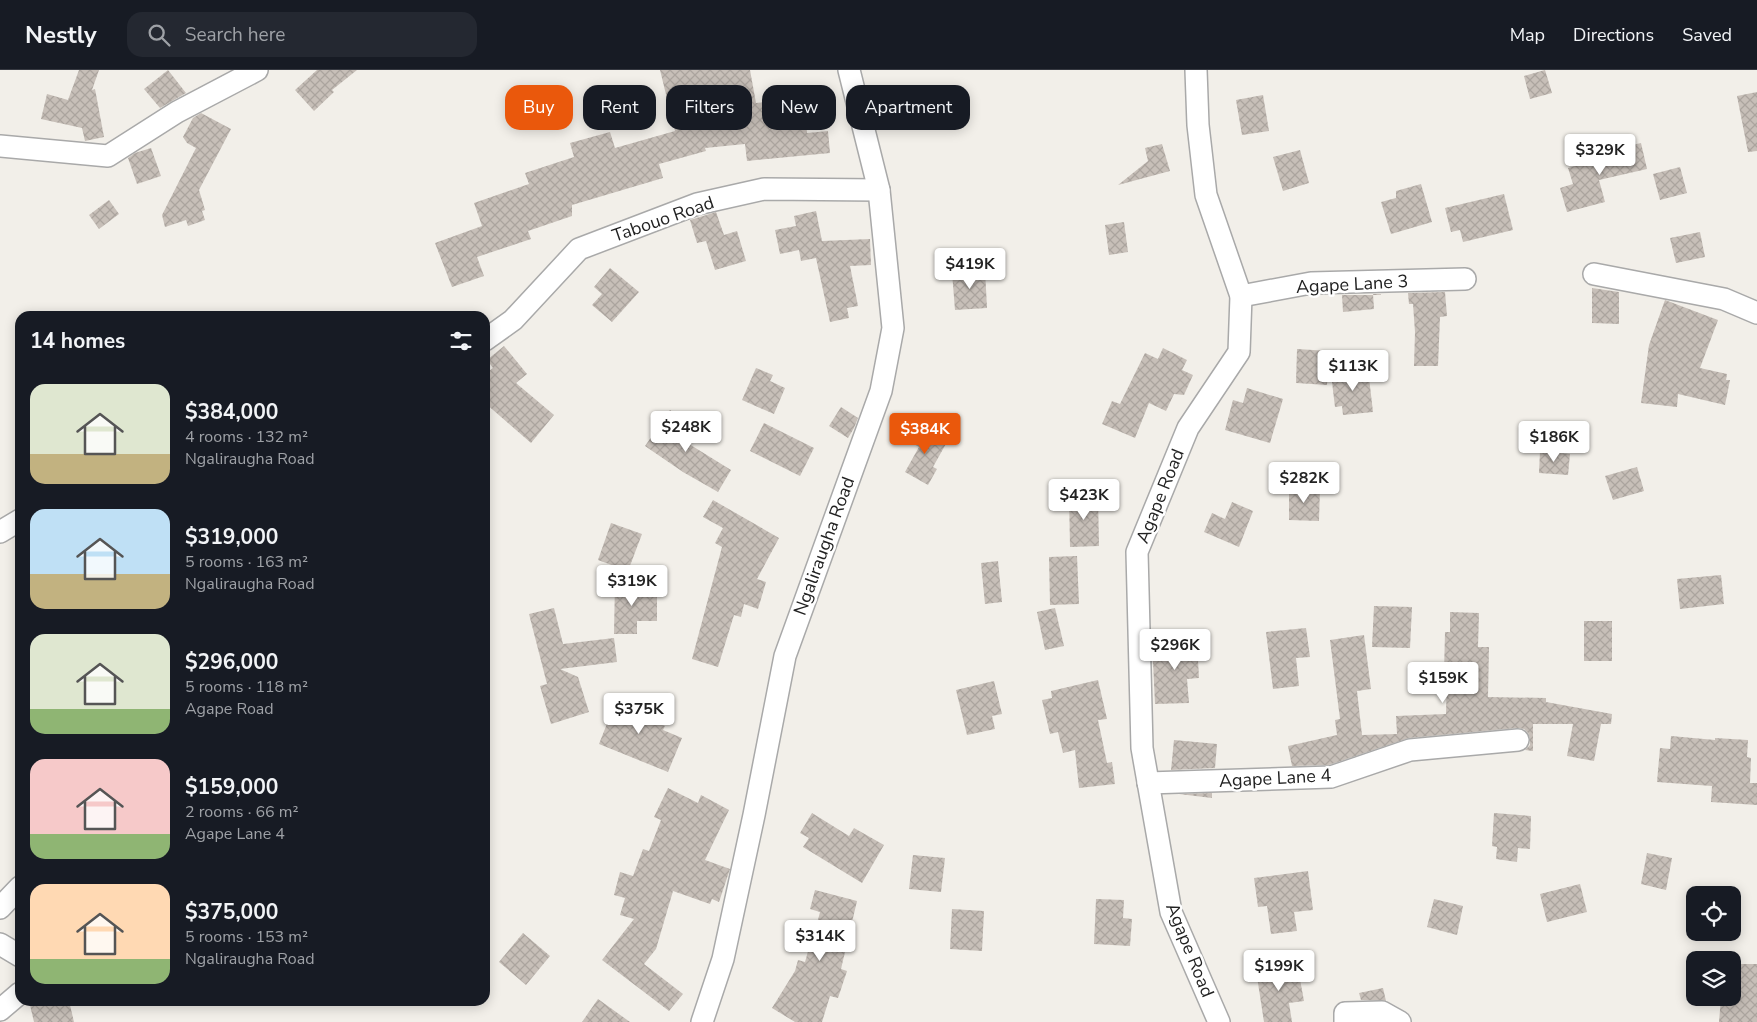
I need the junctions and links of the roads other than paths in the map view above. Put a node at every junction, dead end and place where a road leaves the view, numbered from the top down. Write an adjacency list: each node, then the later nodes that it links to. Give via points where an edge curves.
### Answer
1 (258, 70): 4 (street, via 177,112 108,156)
2 (849, 70): 5 (street, Ngaliraugha Road)
3 (1196, 70): 8 (street, Agape Road, via 1206,195)
4 (0, 146)
5 (879, 190): 10 (street, Tabouo Road, via 764,189 697,204 588,245 579,249 513,320); 21 (street, Ngaliraugha Road, via 893,328 880,391 784,656 724,959)
6 (1594, 274): 9 (street, via 1724,299)
7 (1465, 279): 8 (street, Agape Lane 3, via 1312,283)
8 (1241, 296): 14 (street, Agape Road, via 1239,352 1188,428 1137,552 1142,748)
9 (1757, 313)
10 (490, 336)
11 (15, 523): 12 (street)
12 (0, 532)
13 (1518, 740): 14 (street, Agape Lane 4, via 1410,750 1331,777)
14 (1148, 783): 22 (street, Agape Road, via 1171,912)
15 (15, 892): 16 (street)
16 (0, 908)
17 (0, 944): 18 (street)
18 (15, 953)
19 (15, 997): 20 (street)
20 (0, 1010)
21 (702, 1022)
22 (1219, 1022)
23 (1345, 1022): 24 (street, via 1345,1013 1382,1012)
24 (1400, 1022)

